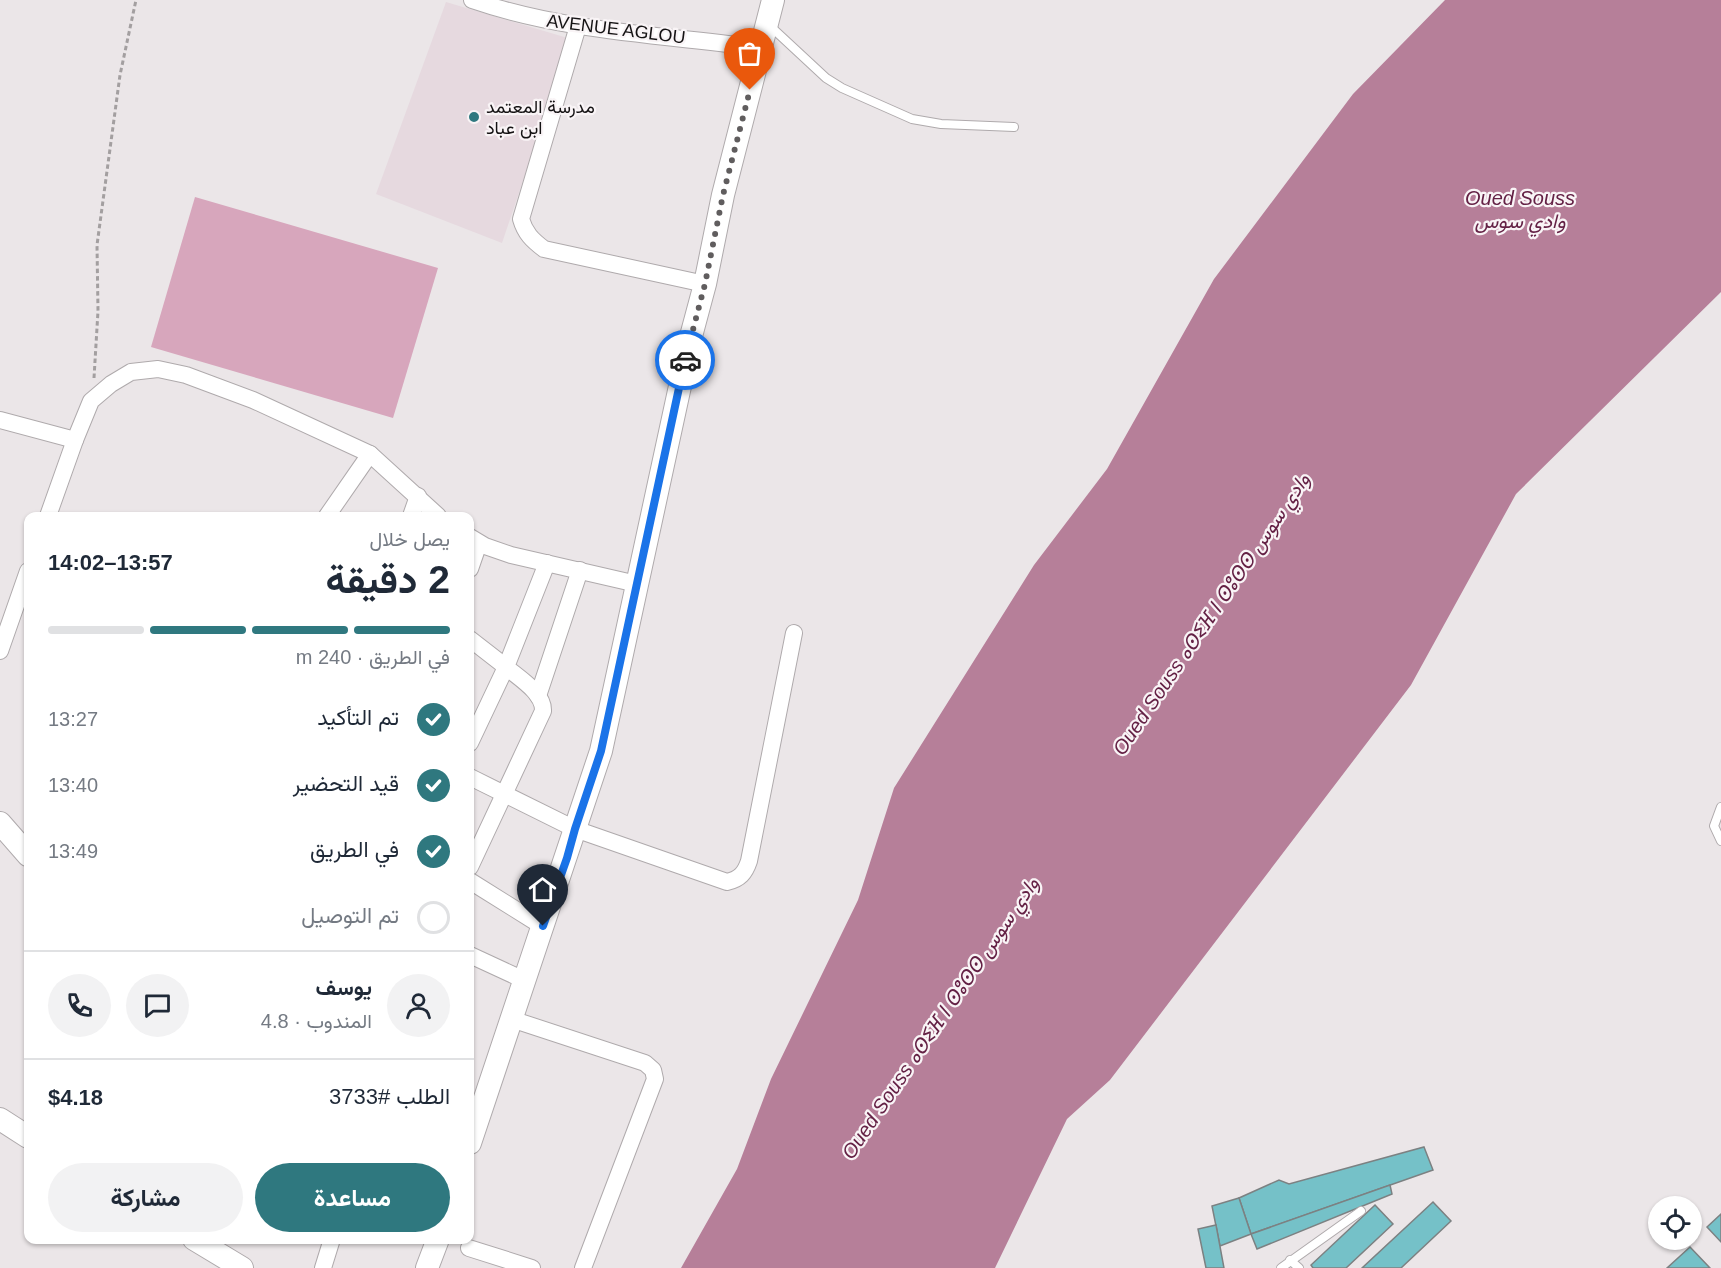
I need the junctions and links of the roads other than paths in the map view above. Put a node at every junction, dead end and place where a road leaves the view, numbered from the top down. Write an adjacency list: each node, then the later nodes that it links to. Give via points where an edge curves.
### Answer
1 (472, 0): 4 (street, AVENUE AGLOU)
2 (772, 0): 3 (street)
3 (768, 24): 5 (street); 6 (lane, via 826,78 912,119)
4 (578, 26): 5 (street, AVENUE AGLOU); 7 (street, via 521,219 524,230 544,249)
5 (761, 48): 7 (street, via 723,195)
6 (1014, 127)
7 (705, 284): 20 (street)
8 (0, 420): 9 (street)
9 (75, 440): 10 (street, via 91,401 131,372 158,369 253,400); 12 (street)
10 (370, 454): 11 (street); 13 (street)
11 (418, 496): 14 (street); 15 (street)
12 (49, 512)
13 (330, 512)
14 (412, 512)
15 (434, 512)
16 (474, 540): 17 (street)
17 (547, 564): 18 (street); 24 (street)
18 (580, 570): 20 (street); 25 (street)
19 (24, 582): 23 (street)
20 (637, 584): 31 (street, via 601,751)
21 (794, 633): 31 (street, via 745,872 727,882)
22 (474, 642): 24 (street)
23 (0, 651)
24 (506, 668): 25 (street); 26 (street)
25 (538, 696): 28 (street, via 544,703 543,711)
26 (474, 735)
27 (474, 779): 28 (street)
28 (504, 793): 31 (street); 34 (street)
29 (1721, 807): 32 (lane, via 1714,826)
30 (0, 823): 33 (street)
31 (575, 829): 36 (street)
32 (1721, 841)
33 (24, 850)
34 (474, 858)
35 (474, 883): 36 (street)
36 (543, 926): 38 (street)
37 (474, 957): 38 (street)
38 (524, 980): 39 (street)
39 (511, 1019): 41 (street); 53 (street, via 645,1063 653,1070 655,1079)
40 (0, 1119): 42 (street)
41 (474, 1131)
42 (24, 1134)
43 (1361, 1211): 48 (lane)
44 (202, 1244): 49 (street)
45 (330, 1244): 50 (street)
46 (436, 1244): 51 (street)
47 (468, 1248): 52 (street)
48 (1290, 1260): 54 (lane); 55 (lane)
49 (242, 1268)
50 (323, 1268)
51 (427, 1268)
52 (532, 1268)
53 (583, 1268)
54 (1281, 1268)
55 (1299, 1268)

